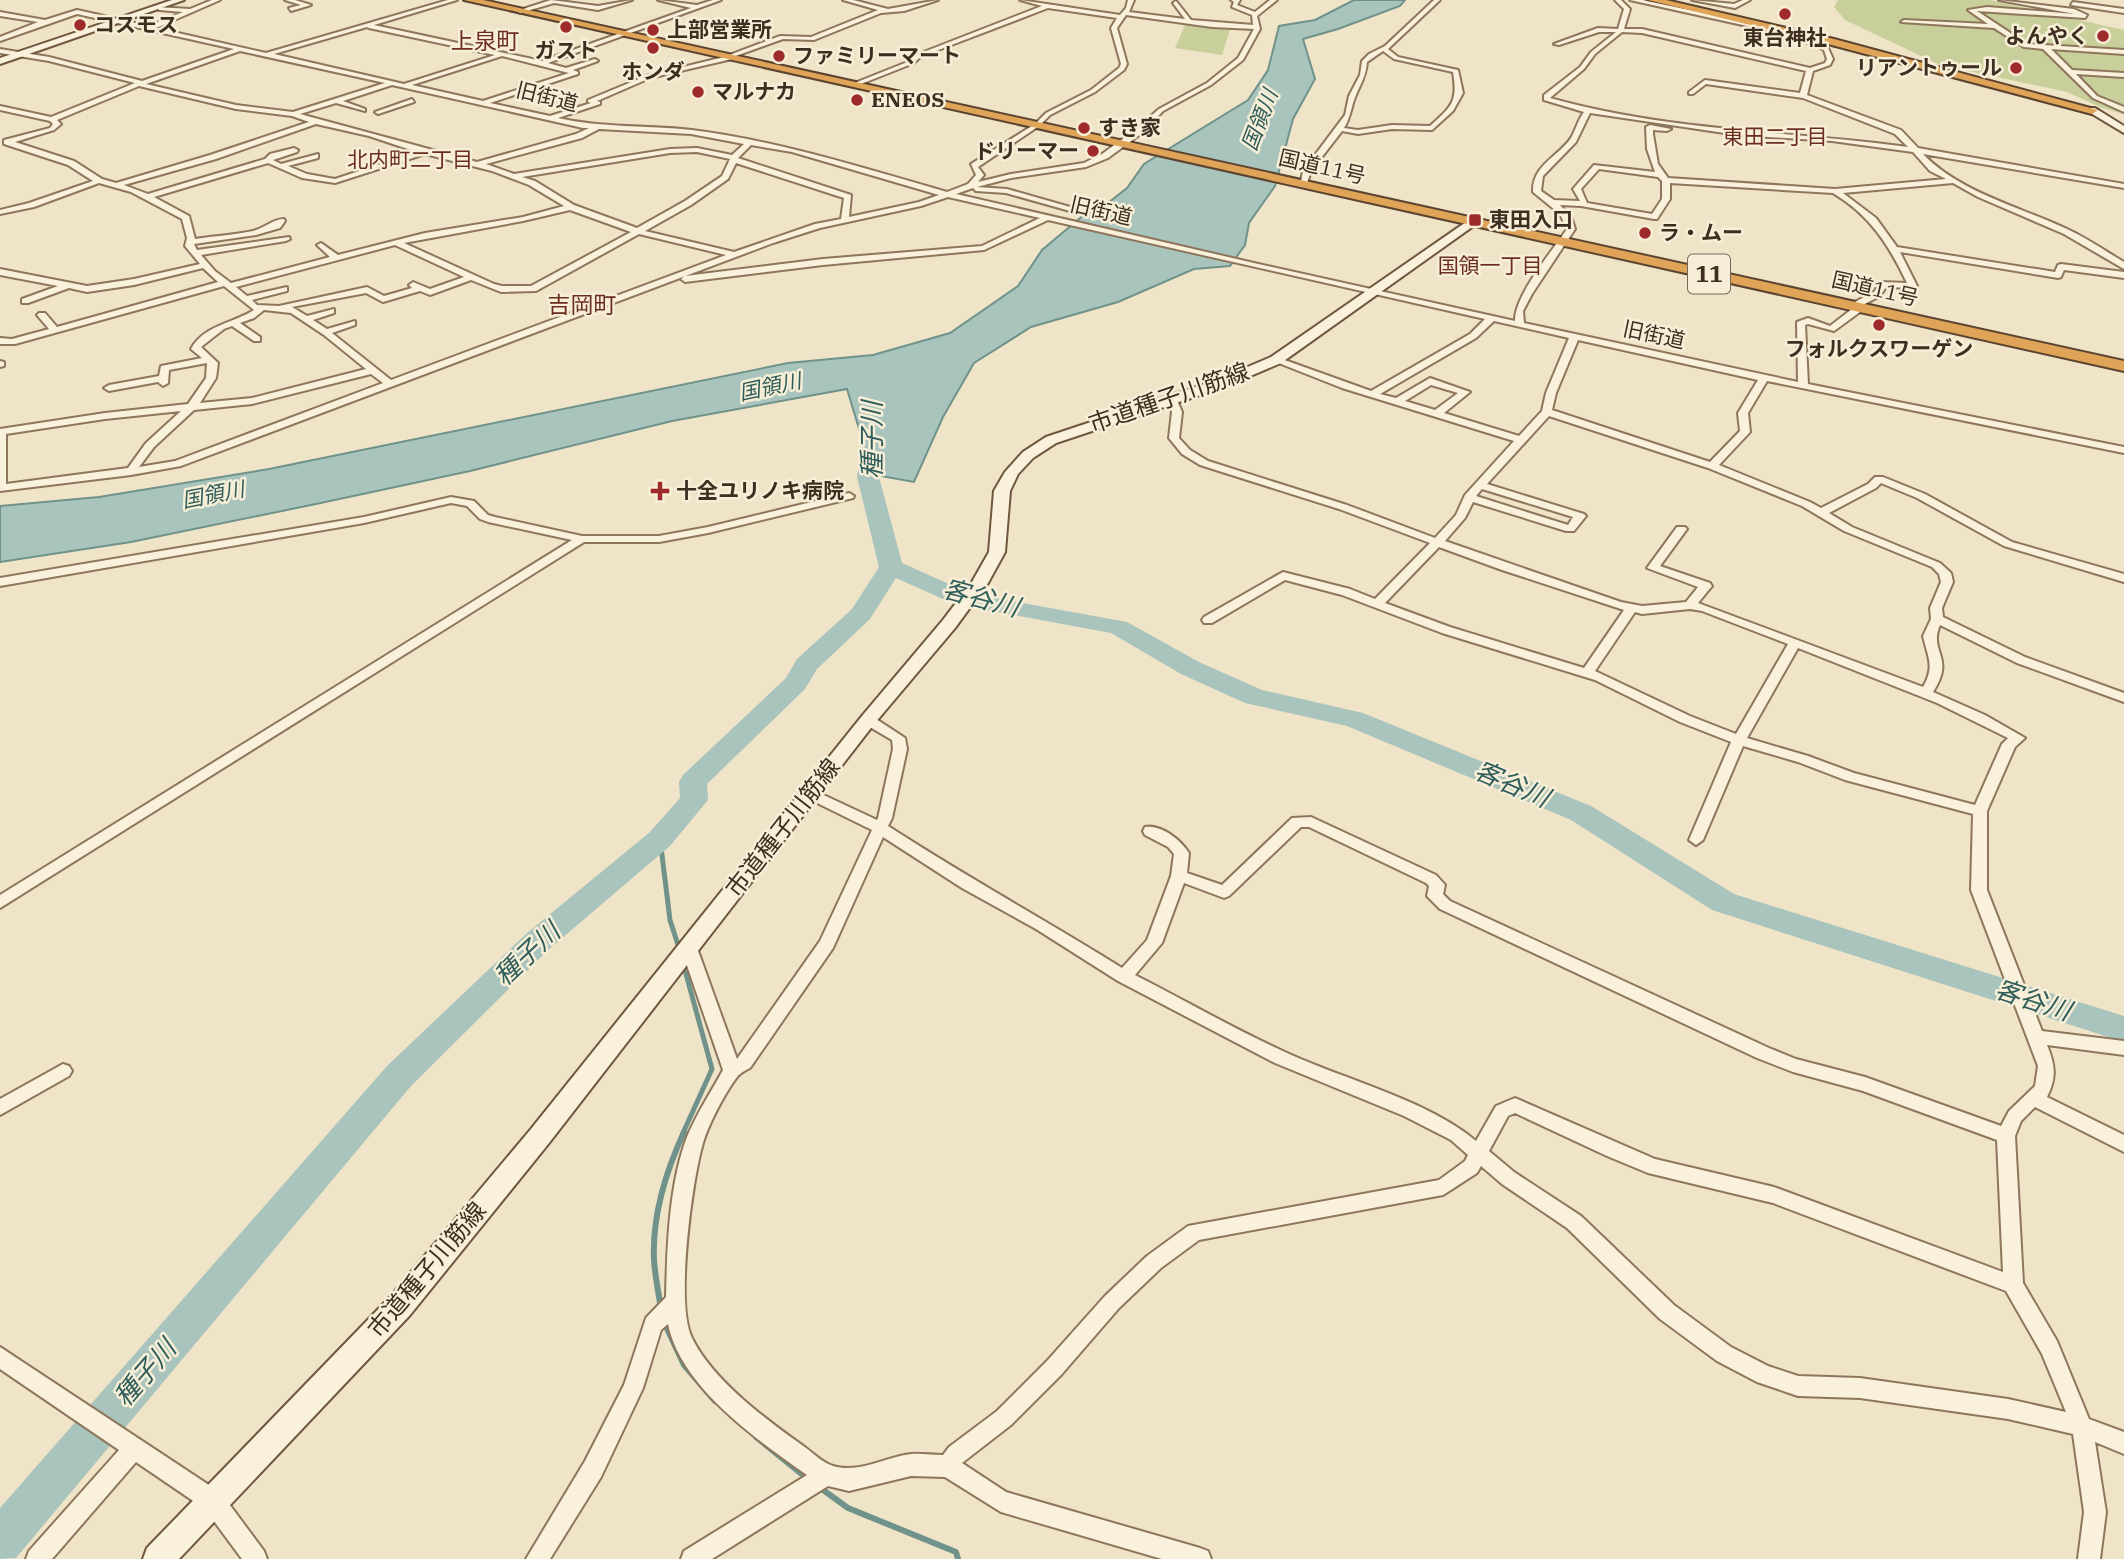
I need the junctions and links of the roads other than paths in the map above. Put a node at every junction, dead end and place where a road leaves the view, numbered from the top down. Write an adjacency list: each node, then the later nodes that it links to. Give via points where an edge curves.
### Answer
1 (180, 0): 30 (street)
2 (217, 0): 32 (street)
3 (288, 0): 31 (street, via 308,5)
4 (454, 0): 44 (street)
5 (469, 0): 34 (highway, 国道11号 / 11)
6 (556, 0): 7 (street, via 598,8); 34 (street)
7 (629, 0)
8 (661, 0): 26 (street)
9 (687, 0): 26 (street)
10 (718, 0): 29 (street)
11 (846, 0): 33 (street)
12 (935, 0): 33 (street)
13 (1023, 0): 28 (street)
14 (1131, 0): 38 (street)
15 (1234, 0): 39 (street, via 1238,1 1236,9)
16 (1274, 0): 39 (street)
17 (1437, 0): 57 (street)
18 (1618, 0): 49 (street, via 1627,9)
19 (1633, 0): 69 (street, via 1806,39 1824,48 1830,59)
20 (1653, 0): 36 (highway)
21 (1670, 0): 36 (highway)
22 (1700, 0): 36 (street)
23 (1747, 0): 36 (street)
24 (2002, 0): 45 (street, via 2085,16 1971,10)
25 (2043, 0): 35 (street)
26 (676, 3): 29 (street)
27 (1176, 3): 41 (street)
28 (1048, 6): 38 (street); 74 (street)
29 (697, 7): 52 (street)
30 (159, 8): 32 (street); 43 (street)
31 (290, 9)
32 (191, 10): 48 (street)
33 (888, 10): 50 (street)
34 (520, 11): 52 (highway, 国道11号 / 11)
35 (2124, 11)
36 (1734, 12): 83 (highway)
37 (0, 14): 40 (street)
38 (1123, 15): 41 (street); 92 (street, via 1114,28 1122,69)
39 (1256, 15): 46 (street)
40 (47, 22): 43 (street, 旧街道, via 71,11); 54 (street)
41 (1188, 22): 46 (street)
42 (1904, 22): 45 (street)
43 (117, 23): 48 (street, 旧街道); 61 (street)
44 (368, 25): 62 (street); 63 (street)
45 (1993, 26): 56 (street, via 2019,43)
46 (1257, 27): 99 (street, via 1241,59 1209,84 1161,110)
47 (816, 29): 50 (street)
48 (147, 30): 58 (street, 旧街道)
49 (1621, 30): 55 (street, via 1594,31); 69 (street, via 1661,34); 86 (street, via 1546,99)
50 (832, 31): 53 (street)
51 (807, 33): 53 (street)
52 (624, 34): 64 (highway, 国道11号 / 11); 67 (street)
53 (823, 35): 64 (street, via 808,40 782,37)
54 (0, 39)
55 (1557, 44)
56 (2045, 47): 60 (street); 70 (street)
57 (1384, 49): 95 (street, via 1364,62); 95 (street, via 1396,58 1455,71 1461,93 1432,128)
58 (239, 50): 62 (street, 旧街道); 72 (street)
59 (0, 51): 61 (street)
60 (2124, 52)
61 (20, 54): 65 (street); 72 (street)
62 (264, 55): 73 (street, 旧街道)
63 (502, 55): 67 (street); 75 (street)
64 (729, 57): 74 (highway, 国道11号 / 11); 88 (street, via 648,77 590,102 597,103)
65 (0, 61)
66 (595, 61): 68 (street)
67 (542, 62): 68 (street)
68 (565, 70): 80 (street, via 576,73)
69 (1810, 70): 78 (street)
70 (2069, 72): 71 (street); 84 (street, via 2095,97)
71 (2124, 75)
72 (140, 83): 87 (street, via 236,107); 89 (street)
73 (391, 83): 75 (street, 旧街道); 79 (street)
74 (854, 85): 92 (highway, 国道11号 / 11)
75 (403, 86): 76 (street, 旧街道)
76 (434, 92): 80 (street, 旧街道); 85 (street)
77 (1691, 93): 78 (street, via 1705,82)
78 (1804, 96): 101 (street, via 1898,132)
79 (337, 101): 82 (street); 87 (street)
80 (485, 103): 88 (street, 旧街道)
81 (0, 108): 89 (street)
82 (363, 110)
83 (2092, 110): 93 (street)
84 (2124, 110)
85 (384, 111)
86 (1588, 111): 91 (street); 124 (street, via 1573,140 1538,180 1537,192)
87 (293, 114): 90 (street)
88 (550, 118): 94 (street, 旧街道)
89 (52, 119): 97 (street, via 57,124 52,129)
90 (311, 121): 98 (street); 102 (street); 118 (street, via 213,157)
91 (1677, 123): 101 (street); 114 (street, via 1675,130 1650,127 1656,169)
92 (1037, 125): 99 (highway, 国道11号 / 11); 120 (street, via 974,166 980,175)
93 (2122, 125)
94 (596, 128): 96 (street, 旧街道, via 691,132); 110 (street)
95 (1340, 129): 117 (street)
96 (750, 142): 105 (street); 106 (street, 旧街道)
97 (4, 143): 115 (street, via 36,149)
98 (222, 144)
99 (1126, 145): 117 (highway, 国道11号 / 11); 120 (street, via 1086,165)
100 (294, 150): 108 (street)
101 (1914, 150): 116 (street); 119 (street)
102 (424, 152): 109 (street); 110 (street)
103 (315, 156): 111 (street)
104 (382, 159): 109 (street)
105 (735, 159): 113 (street, via 697,150 670,151); 129 (street, via 848,197); 133 (street, via 724,177)
106 (828, 159): 120 (street); 122 (street, 旧街道)
107 (228, 160): 112 (street)
108 (268, 161): 111 (street); 112 (street)
109 (391, 163): 111 (street, via 335,181)
110 (478, 165): 113 (street)
111 (281, 166)
112 (247, 167): 123 (street)
113 (516, 176): 126 (street)
114 (1663, 177): 121 (street); 125 (street, via 1597,167 1577,189); 125 (street, via 1666,199 1654,217)
115 (100, 181): 118 (street); 128 (street)
116 (1952, 181): 121 (street); 144 (street, via 2067,232)
117 (1299, 183): 132 (highway, 国道11号 / 11)
118 (116, 185): 123 (street)
119 (2124, 186)
120 (968, 187): 122 (street); 127 (street, via 1007,191)
121 (1835, 191): 139 (street, via 1866,210)
122 (945, 194): 129 (street); 130 (street, 旧街道)
123 (147, 197): 136 (street, via 186,218)
124 (1552, 202): 125 (street); 135 (street, via 1570,220 1571,229)
125 (1581, 204)
126 (571, 207): 133 (street); 137 (street)
127 (1067, 209)
128 (0, 212)
129 (845, 219): 141 (street)
130 (1050, 219): 148 (street, via 984,248); 152 (street, 旧街道)
131 (281, 221): 136 (street, via 253,233)
132 (1473, 222): 135 (highway, 国道11号 / 11); 152 (street, 市道種子川筋線)
133 (637, 232): 141 (street); 147 (street, via 533,289 500,289)
134 (286, 239): 140 (street)
135 (1562, 241): 155 (highway, 国道11号 / 11); 164 (street, via 1520,311)
136 (191, 242): 140 (street)
137 (397, 243): 142 (street); 147 (street)
138 (321, 245): 142 (street)
139 (1895, 249): 146 (street, via 2059,275 2061,267); 155 (street, via 1913,286 1884,284 1877,294)
140 (196, 253): 143 (street)
141 (734, 254): 148 (street)
142 (336, 258): 149 (street)
143 (205, 265): 149 (street); 150 (street, via 104,288)
144 (2124, 266)
145 (0, 272): 150 (street)
146 (2124, 275)
147 (472, 277): 156 (street, via 430,292 416,286 383,299 367,290)
148 (667, 280): 175 (street)
149 (229, 285): 153 (street); 165 (street)
150 (67, 286): 154 (street)
151 (284, 289): 153 (street)
152 (1374, 293): 161 (street, 旧街道); 171 (street, 市道種子川筋線)
153 (247, 299): 157 (street)
154 (27, 302)
155 (1854, 306): 172 (highway, 国道11号 / 11); 176 (street, via 1857,310 1831,329 1808,321 1800,324)
156 (282, 308): 157 (street); 160 (street)
157 (261, 309): 162 (street)
158 (331, 311): 160 (street)
159 (42, 315): 165 (street)
160 (306, 319): 166 (street)
161 (1491, 319): 164 (street, 旧街道); 178 (street, via 1473,336)
162 (232, 322): 168 (street); 170 (street, via 197,346)
163 (352, 323): 166 (street)
164 (1521, 326): 167 (street, 旧街道)
165 (55, 330): 169 (street)
166 (326, 332): 173 (street)
167 (1574, 338): 174 (street, 旧街道); 182 (street)
168 (257, 339)
169 (2, 343)
170 (209, 360): 177 (street, via 164,368 163,381); 181 (street, via 213,371)
171 (1276, 360): 178 (street); 179 (street, 市道種子川筋線)
172 (2124, 366)
173 (374, 370): 175 (street); 181 (street, via 252,401)
174 (1764, 378): 176 (street, 旧街道); 187 (street, via 1743,413 1745,432)
175 (390, 384): 188 (street, via 191,460)
176 (1803, 386): 186 (street, 旧街道)
177 (109, 388)
178 (1372, 394): 180 (street)
179 (1172, 400): 196 (street, via 1177,412 1174,438 1204,463 1342,506); 199 (street, 市道種子川筋線, via 1051,440 1028,455 1002,491 997,552)
180 (1399, 401): 183 (street); 183 (street, via 1430,381 1465,392)
181 (189, 409): 184 (street); 188 (street, via 155,440)
182 (1547, 412): 185 (street); 187 (street)
183 (1437, 414): 185 (street)
184 (0, 432): 190 (street)
185 (1521, 440): 189 (street)
186 (2124, 450)
187 (1712, 466): 193 (street)
188 (131, 472): 190 (street)
189 (1480, 485): 192 (street); 192 (street, via 1580,516 1570,529)
190 (0, 488)
191 (849, 496): 195 (street, via 659,539)
192 (1469, 497): 196 (street, via 1461,516)
193 (1821, 513): 197 (street, via 1879,480 1921,496 2008,544); 203 (street, via 1925,559 1945,573 1947,582 1936,608)
194 (1681, 529): 201 (street, via 1653,568 1706,586)
195 (582, 539): 198 (street, via 492,520 470,503 451,500 364,520); 218 (street)
196 (1435, 542): 200 (street); 202 (street)
197 (2124, 578)
198 (0, 582)
199 (980, 583): 205 (street, 市道種子川筋線)
200 (1377, 604): 204 (street, via 1283,576); 207 (street)
201 (1690, 605): 202 (street); 206 (street)
202 (1632, 608): 207 (street)
203 (1937, 619): 208 (street, via 1929,636 1939,663); 209 (street, via 2021,660)
204 (1208, 620)
205 (949, 624): 210 (street, 市道種子川筋線)
206 (1794, 644): 208 (street, via 1849,661); 211 (street)
207 (1587, 673): 211 (street)
208 (1925, 694): 213 (street, via 2018,738 2009,744)
209 (2124, 698)
210 (868, 720): 212 (street, 市道種子川筋線); 214 (street, via 898,738 900,749)
211 (1739, 740): 213 (street, via 1850,777); 216 (street)
212 (810, 793): 214 (street); 219 (street, 市道種子川筋線)
213 (1980, 811): 221 (street, via 1979,890)
214 (880, 828): 220 (street); 223 (street, via 827,944 744,1063)
215 (1150, 831): 217 (street, via 1182,853)
216 (1696, 840)
217 (1179, 876): 220 (street, via 1154,943); 227 (street, via 1224,892 1297,822 1311,822 1431,878 1437,885 1436,896 1445,905 1763,1053 1865,1084)
218 (0, 902)
219 (684, 954): 223 (street); 238 (street, 市道種子川筋線, via 400,1306)
220 (1124, 977): 229 (street, via 1281,1058 1410,1111 1457,1135)
221 (2034, 1034): 222 (street); 225 (street, via 2047,1066 2046,1086)
222 (2124, 1048)
223 (732, 1070): 231 (street, via 694,1142)
224 (63, 1071): 226 (street)
225 (2035, 1099): 227 (street, via 2015,1115); 228 (street)
226 (0, 1108)
227 (2006, 1136): 230 (street)
228 (2124, 1144)
229 (1479, 1155): 230 (street, via 1502,1111 1515,1105 1654,1167 1773,1195); 233 (street, via 1574,1222 1667,1312 1724,1354 1764,1375 1798,1386 1860,1388 1981,1405); 236 (street, via 1471,1167 1443,1187 1195,1232 1154,1262 1013,1410 956,1454)
230 (2012, 1285): 233 (street, via 2050,1348)
231 (671, 1306): 237 (street, via 681,1340 710,1379 781,1445); 242 (street, via 653,1325 627,1400 593,1469)
232 (0, 1357): 235 (street)
233 (2082, 1426): 234 (street); 245 (street, via 2095,1512)
234 (2124, 1443)
235 (132, 1444): 238 (street); 239 (street)
236 (948, 1466): 237 (street, via 911,1465 849,1480); 244 (street, via 1001,1501)
237 (824, 1476): 243 (street)
238 (213, 1501): 240 (street, 市道種子川筋線); 241 (street)
239 (37, 1559)
240 (158, 1559)
241 (256, 1559)
242 (537, 1559)
243 (692, 1559)
244 (1200, 1559)
245 (2089, 1559)

